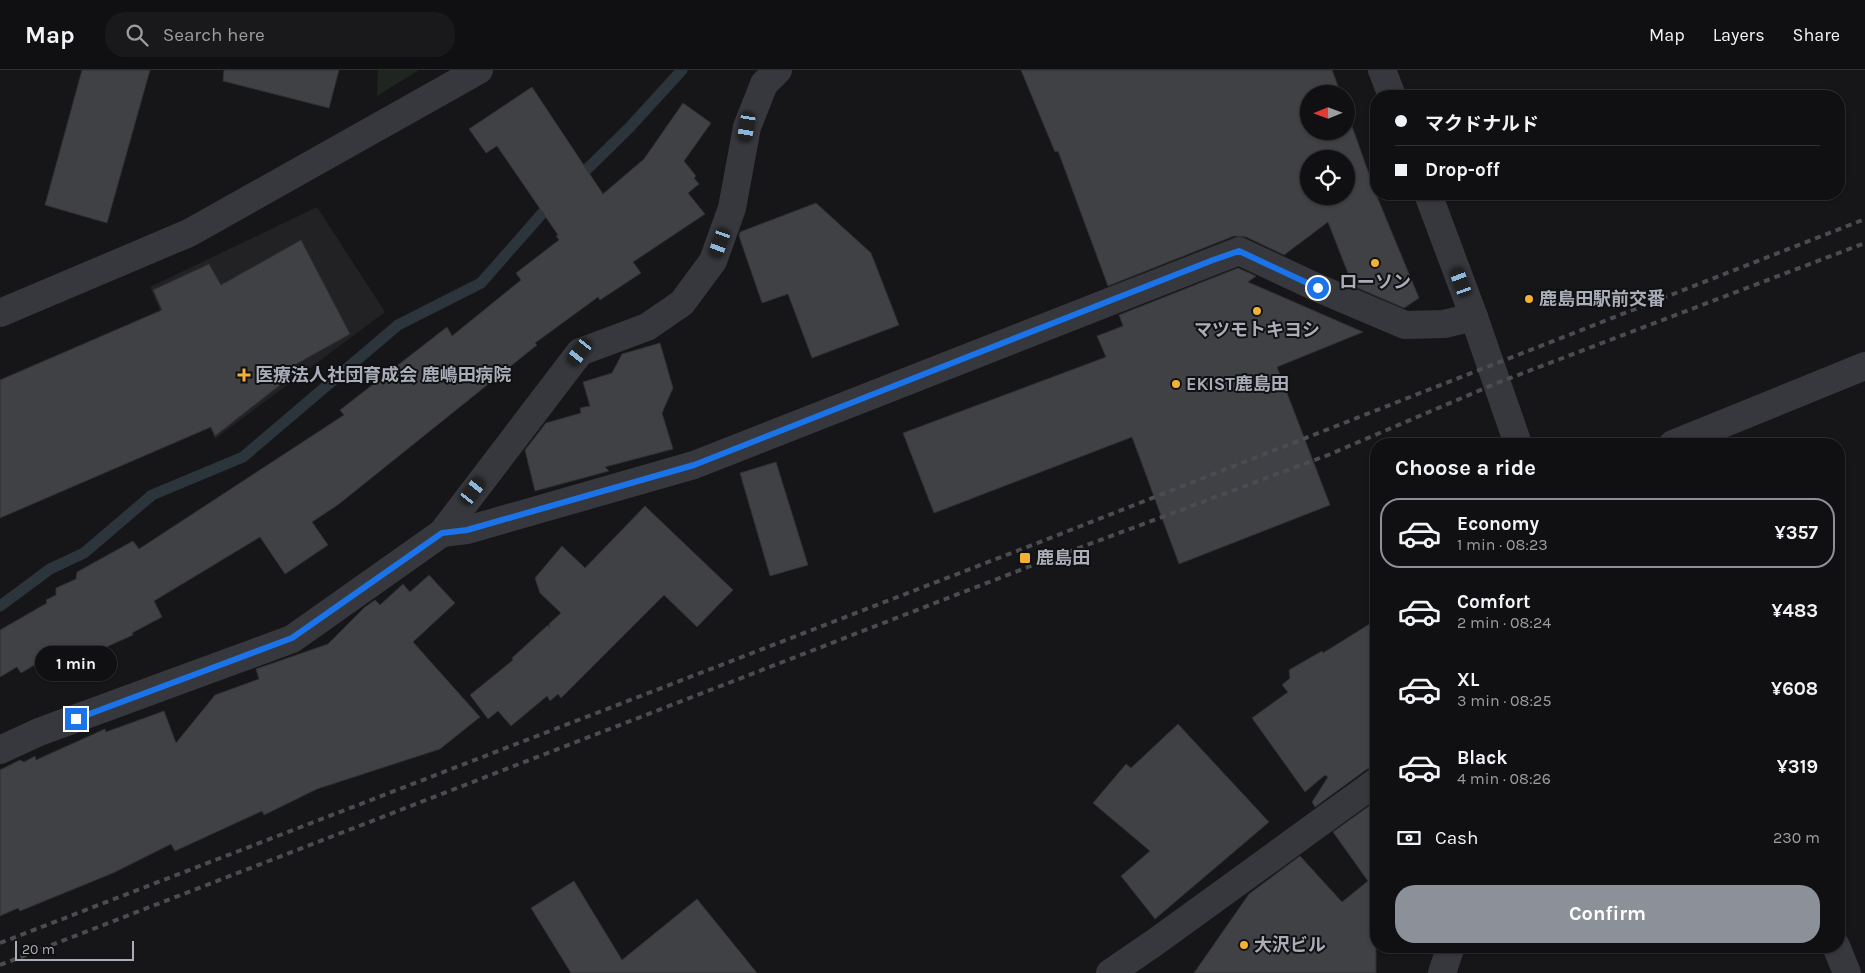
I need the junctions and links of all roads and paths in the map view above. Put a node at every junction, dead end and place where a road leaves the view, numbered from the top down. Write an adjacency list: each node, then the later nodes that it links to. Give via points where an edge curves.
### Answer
1 (479, 70): 6 (street, via 189,233)
2 (778, 70): 11 (street, via 764,84 747,127 732,208 713,261 682,303 647,328 580,352)
3 (1382, 70): 4 (street)
4 (1390, 90)
5 (1430, 200): 7 (street)
6 (0, 313)
7 (1474, 317): 9 (street); 11 (street, via 1444,324 1405,326 1239,251 694,465 467,530)
8 (1865, 366): 10 (street)
9 (1516, 438)
10 (1688, 438)
11 (442, 533): 12 (street, via 292,638 39,732)
12 (0, 750)
13 (1370, 786): 16 (street)
14 (1449, 953): 17 (street)
15 (1839, 953): 18 (street)
16 (1110, 973)
17 (1442, 973)
18 (1847, 973)

